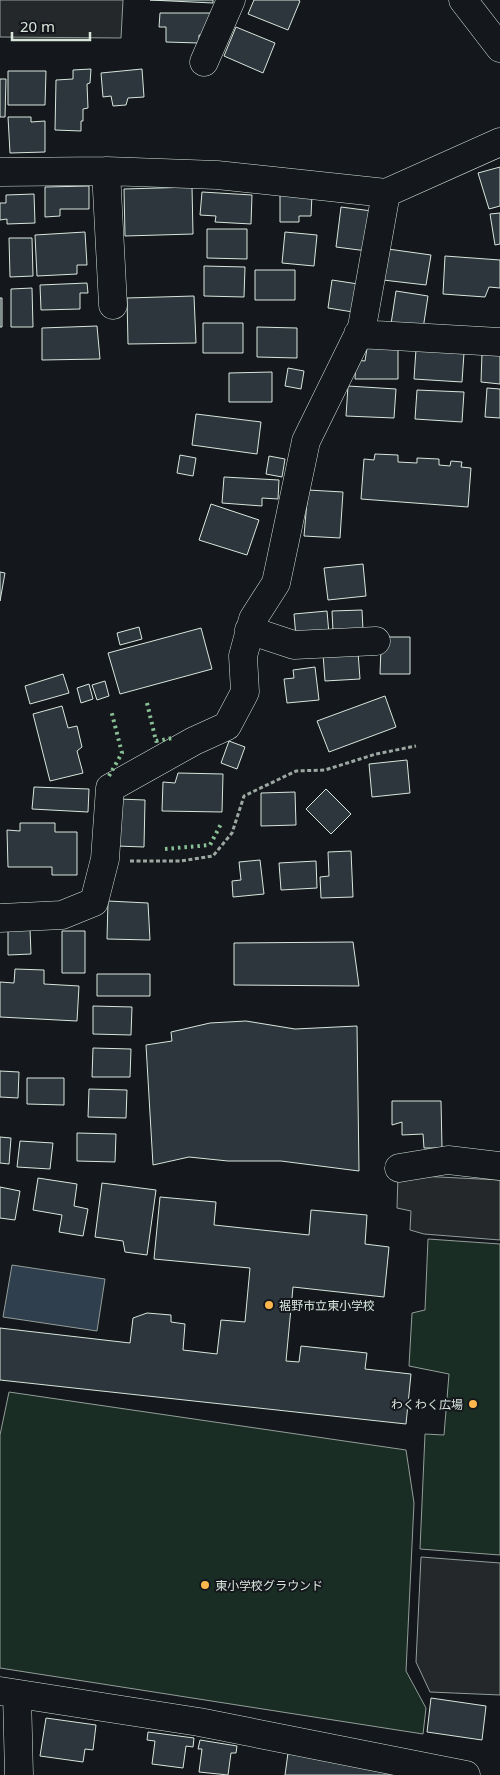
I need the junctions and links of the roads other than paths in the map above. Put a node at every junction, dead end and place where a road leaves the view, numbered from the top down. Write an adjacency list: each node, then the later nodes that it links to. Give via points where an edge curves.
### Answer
1 (231, 0): 4 (street)
2 (463, 0): 3 (street)
3 (500, 48)
4 (204, 62)
5 (500, 142): 8 (street)
6 (106, 171): 7 (street); 8 (street, via 216,176); 9 (street)
7 (0, 172)
8 (386, 193): 10 (street, via 362,327)
9 (113, 305)
10 (358, 334): 11 (street); 12 (street, via 306,441 276,583)
11 (500, 342)
12 (249, 630): 13 (street, via 294,645); 14 (street, via 242,656 245,692 227,726 110,788 104,859 94,902 62,915)
13 (376, 641)
14 (0, 918)
15 (500, 1166): 16 (street, via 448,1160)
16 (399, 1168)
17 (9, 1692): 18 (street, via 199,1722); 19 (street)
18 (436, 1772): 20 (street)
19 (20, 1775)
20 (466, 1775)

